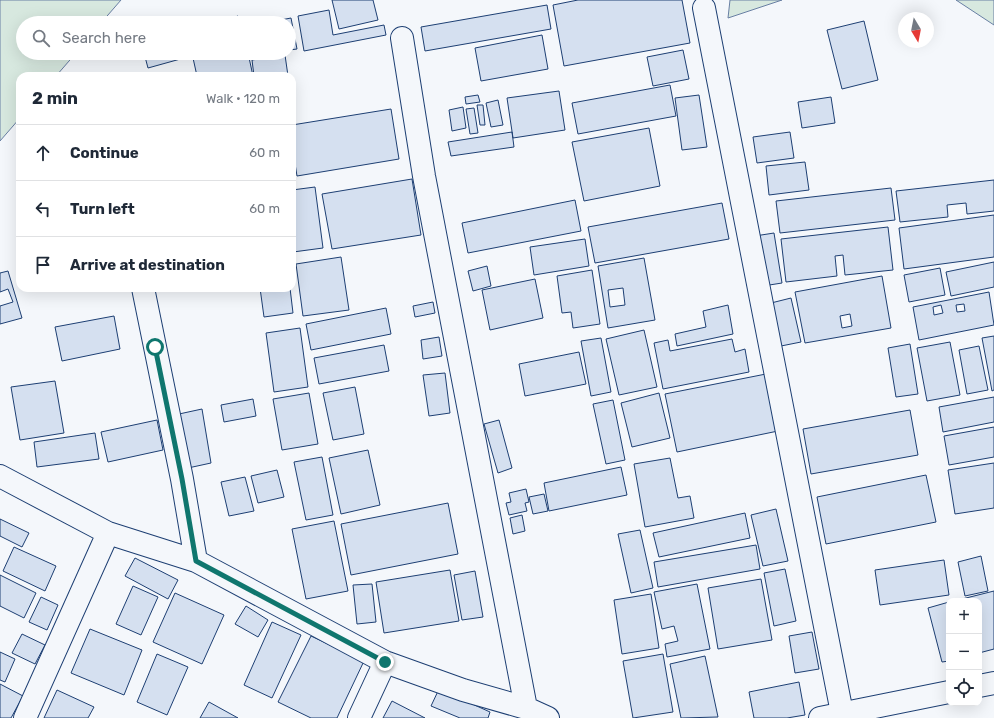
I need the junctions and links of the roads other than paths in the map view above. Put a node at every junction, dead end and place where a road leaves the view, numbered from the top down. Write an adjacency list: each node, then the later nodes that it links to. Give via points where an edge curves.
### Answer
1 (704, 8): 12 (street)
2 (402, 38): 11 (street, via 424,176)
3 (144, 292): 6 (street)
4 (0, 476): 5 (street)
5 (108, 533): 6 (street); 13 (street)
6 (196, 561): 7 (street)
7 (385, 662): 11 (street, via 463,690); 14 (street)
8 (994, 683): 9 (street)
9 (982, 685)
10 (946, 693): 12 (street)
11 (526, 708): 15 (street)
12 (842, 713): 16 (street)
13 (25, 718)
14 (359, 718)
15 (548, 718)
16 (820, 718)

